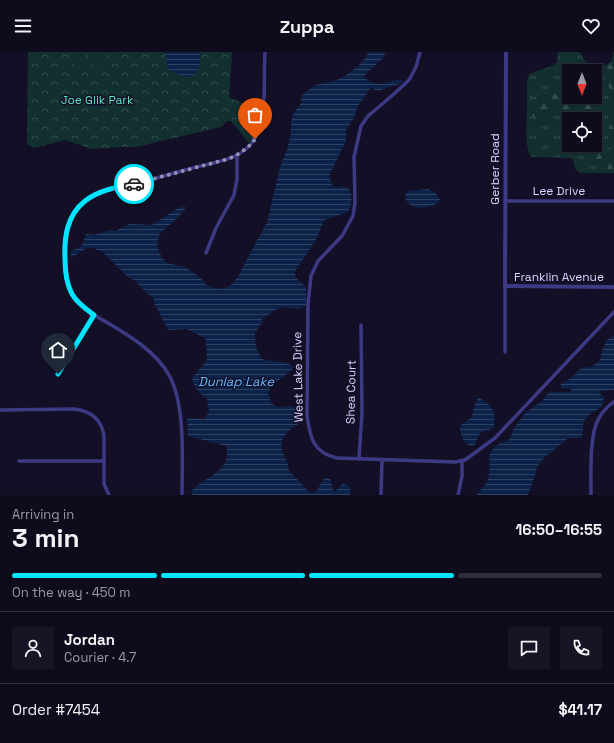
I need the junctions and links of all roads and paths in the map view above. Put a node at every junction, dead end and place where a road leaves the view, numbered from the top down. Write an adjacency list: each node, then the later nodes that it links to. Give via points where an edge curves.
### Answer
1 (265, 52): 4 (street, via 261,124 251,144)
2 (420, 52): 17 (street, West Lake Drive, via 409,80 368,116 361,126 354,157 353,216 342,236 318,261 311,276 308,304 307,408 310,434 315,445 323,453 336,458)
3 (506, 52): 5 (street, Gerber Road)
4 (237, 155): 7 (street, via 234,195); 11 (street, via 99,193 81,205 72,216 67,230 64,244 65,274 73,296)
5 (505, 201): 6 (street, Lee Drive); 8 (street, Gerber Road)
6 (614, 201)
7 (206, 253)
8 (505, 286): 9 (street, Franklin Avenue); 13 (street)
9 (614, 287)
10 (614, 312): 21 (street, via 495,438)
11 (94, 315): 14 (street); 23 (street, via 149,351 162,363 170,377 181,414)
12 (361, 325): 17 (street, Shea Court, via 362,412)
13 (505, 352)
14 (58, 374)
15 (614, 402): 26 (street, via 599,418 594,430)
16 (0, 410): 18 (street, via 74,409 91,413 103,428)
17 (359, 459): 19 (street, West Lake Drive)
18 (104, 460): 20 (street); 22 (street, via 104,484)
19 (382, 460): 21 (street, West Lake Drive); 24 (street)
20 (19, 461)
21 (462, 461): 25 (street)
22 (109, 495)
23 (182, 495)
24 (381, 495)
25 (458, 495)
26 (591, 495)

